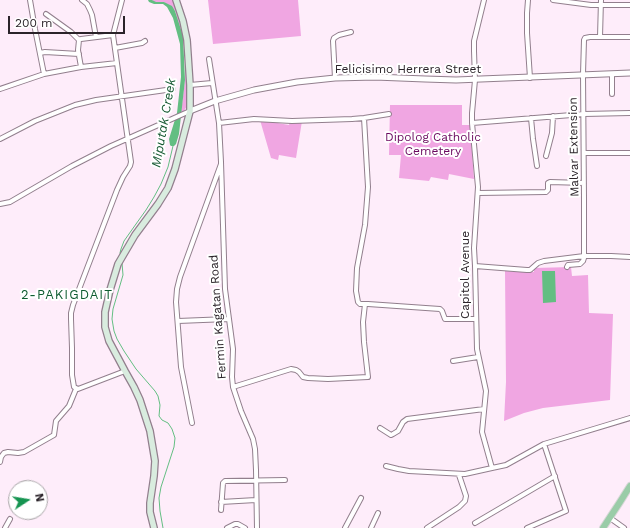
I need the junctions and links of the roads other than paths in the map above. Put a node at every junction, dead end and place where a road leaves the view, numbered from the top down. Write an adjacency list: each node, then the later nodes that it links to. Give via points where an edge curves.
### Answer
1 (30, 0): 20 (street)
2 (82, 0): 14 (street, via 90,10)
3 (122, 0): 13 (street)
4 (176, 0): 33 (main road, via 187,40)
5 (484, 0): 31 (street, Capitol Avenue, via 474,41)
6 (528, 0): 30 (street)
7 (553, 0): 10 (street)
8 (601, 0): 10 (street)
9 (630, 5): 10 (street)
10 (601, 6): 15 (street)
11 (46, 14): 17 (street)
12 (351, 32): 29 (street, via 334,38)
13 (113, 35): 14 (street); 19 (street)
14 (96, 37): 17 (street)
15 (600, 37): 16 (street); 27 (street, Malvar Extension, via 586,38 584,42)
16 (630, 37)
17 (79, 40): 21 (street)
18 (145, 41): 19 (street)
19 (115, 48): 23 (street)
20 (40, 53): 21 (street); 26 (street)
21 (78, 54): 24 (street)
22 (209, 59): 32 (street, Fermin Kagatan Road)
23 (117, 63): 24 (street); 37 (street)
24 (81, 67): 26 (street)
25 (630, 73): 28 (street, Felicisimo Herrera Street)
26 (44, 74): 34 (street)
27 (583, 74): 28 (street, Felicisimo Herrera Street); 30 (street, Felicisimo Herrera Street); 42 (street, Malvar Extension)
28 (612, 74): 36 (street)
29 (335, 78): 31 (street, Felicisimo Herrera Street); 38 (street, Felicisimo Herrera Street, via 254,90)
30 (530, 78): 31 (street, Felicisimo Herrera Street)
31 (475, 80): 47 (street, Capitol Avenue)
32 (212, 83): 33 (street); 38 (street, Fermin Kagatan Road)
33 (190, 85): 39 (main road)
34 (0, 89)
35 (173, 89): 37 (street)
36 (612, 94)
37 (121, 96): 48 (street); 49 (street, via 68,107)
38 (215, 101): 39 (street, Felicisimo Herrera Street); 46 (street, Fermin Kagatan Road)
39 (189, 111): 48 (street, Felicisimo Herrera Street); 69 (main road, via 172,179 118,264 110,290 105,326)
40 (630, 113): 42 (street)
41 (389, 114): 44 (street)
42 (584, 114): 43 (street); 50 (street, Malvar Extension)
43 (553, 116): 45 (street); 52 (street)
44 (364, 118): 46 (street, via 292,121 254,119); 63 (street, via 368,187 356,291 358,302)
45 (531, 118): 47 (street); 54 (street)
46 (219, 123): 53 (street, Fermin Kagatan Road)
47 (472, 123): 56 (street, Capitol Avenue)
48 (128, 138): 58 (street, Felicisimo Herrera Street, via 72,166 16,199); 71 (street, via 130,166 117,190 71,312 72,375)
49 (0, 139)
50 (584, 153): 51 (street); 55 (street, Malvar Extension)
51 (630, 153)
52 (546, 156)
53 (221, 162): 64 (street, Fermin Kagatan Road); 66 (street, via 180,277 176,302)
54 (537, 166)
55 (584, 183): 56 (street, via 550,182 546,192); 59 (street, Malvar Extension)
56 (478, 193): 61 (street, Capitol Avenue, via 474,240)
57 (0, 199): 58 (street)
58 (2, 204)
59 (584, 256): 60 (street); 61 (street, via 544,261 530,270); 62 (street, via 581,263)
60 (630, 257)
61 (475, 266): 65 (street, Capitol Avenue)
62 (567, 267)
63 (365, 304): 65 (street, via 440,309 445,319); 70 (street, via 363,322 368,377 308,378 292,369)
64 (228, 319): 66 (street); 70 (street, Fermin Kagatan Road, via 233,349)
65 (476, 319): 67 (street, Capitol Avenue)
66 (178, 321): 74 (street, via 181,367)
67 (478, 357): 68 (street); 72 (street, Capitol Avenue, via 486,391)
68 (453, 361)
69 (125, 371): 71 (street); 94 (main road, via 140,400 153,444 155,461 150,512)
70 (233, 387): 82 (street, Fermin Kagatan Road, via 240,412 253,439)
71 (76, 389): 77 (street, via 69,406 56,421 54,435 24,452 4,453)
72 (484, 409): 75 (street, via 408,419 393,434); 79 (street, Capitol Avenue, via 482,432)
73 (630, 418): 76 (street)
74 (192, 423)
75 (380, 428)
76 (544, 444): 79 (street, via 512,463); 81 (street)
77 (0, 462)
78 (386, 466): 80 (street, via 409,471)
79 (492, 468): 80 (street)
80 (458, 475): 100 (street, via 466,496 465,501)
81 (555, 476): 93 (street); 101 (street, via 566,511)
82 (256, 480): 83 (street); 87 (street, Fermin Kagatan Road); 88 (street, via 225,481)
83 (285, 480)
84 (630, 486): 89 (highway)
85 (630, 496): 89 (highway)
86 (361, 498): 98 (street)
87 (256, 500): 88 (street); 97 (street, Fermin Kagatan Road)
88 (221, 502): 90 (street)
89 (620, 502): 92 (highway)
90 (221, 510)
91 (378, 513): 99 (street)
92 (610, 518): 102 (highway); 103 (street)
93 (475, 523)
94 (154, 528)
95 (227, 528): 96 (street, via 238,524)
96 (245, 528)
97 (257, 528)
98 (345, 528)
99 (371, 528)
100 (427, 528)
101 (527, 528)
102 (603, 528)
103 (624, 528)

